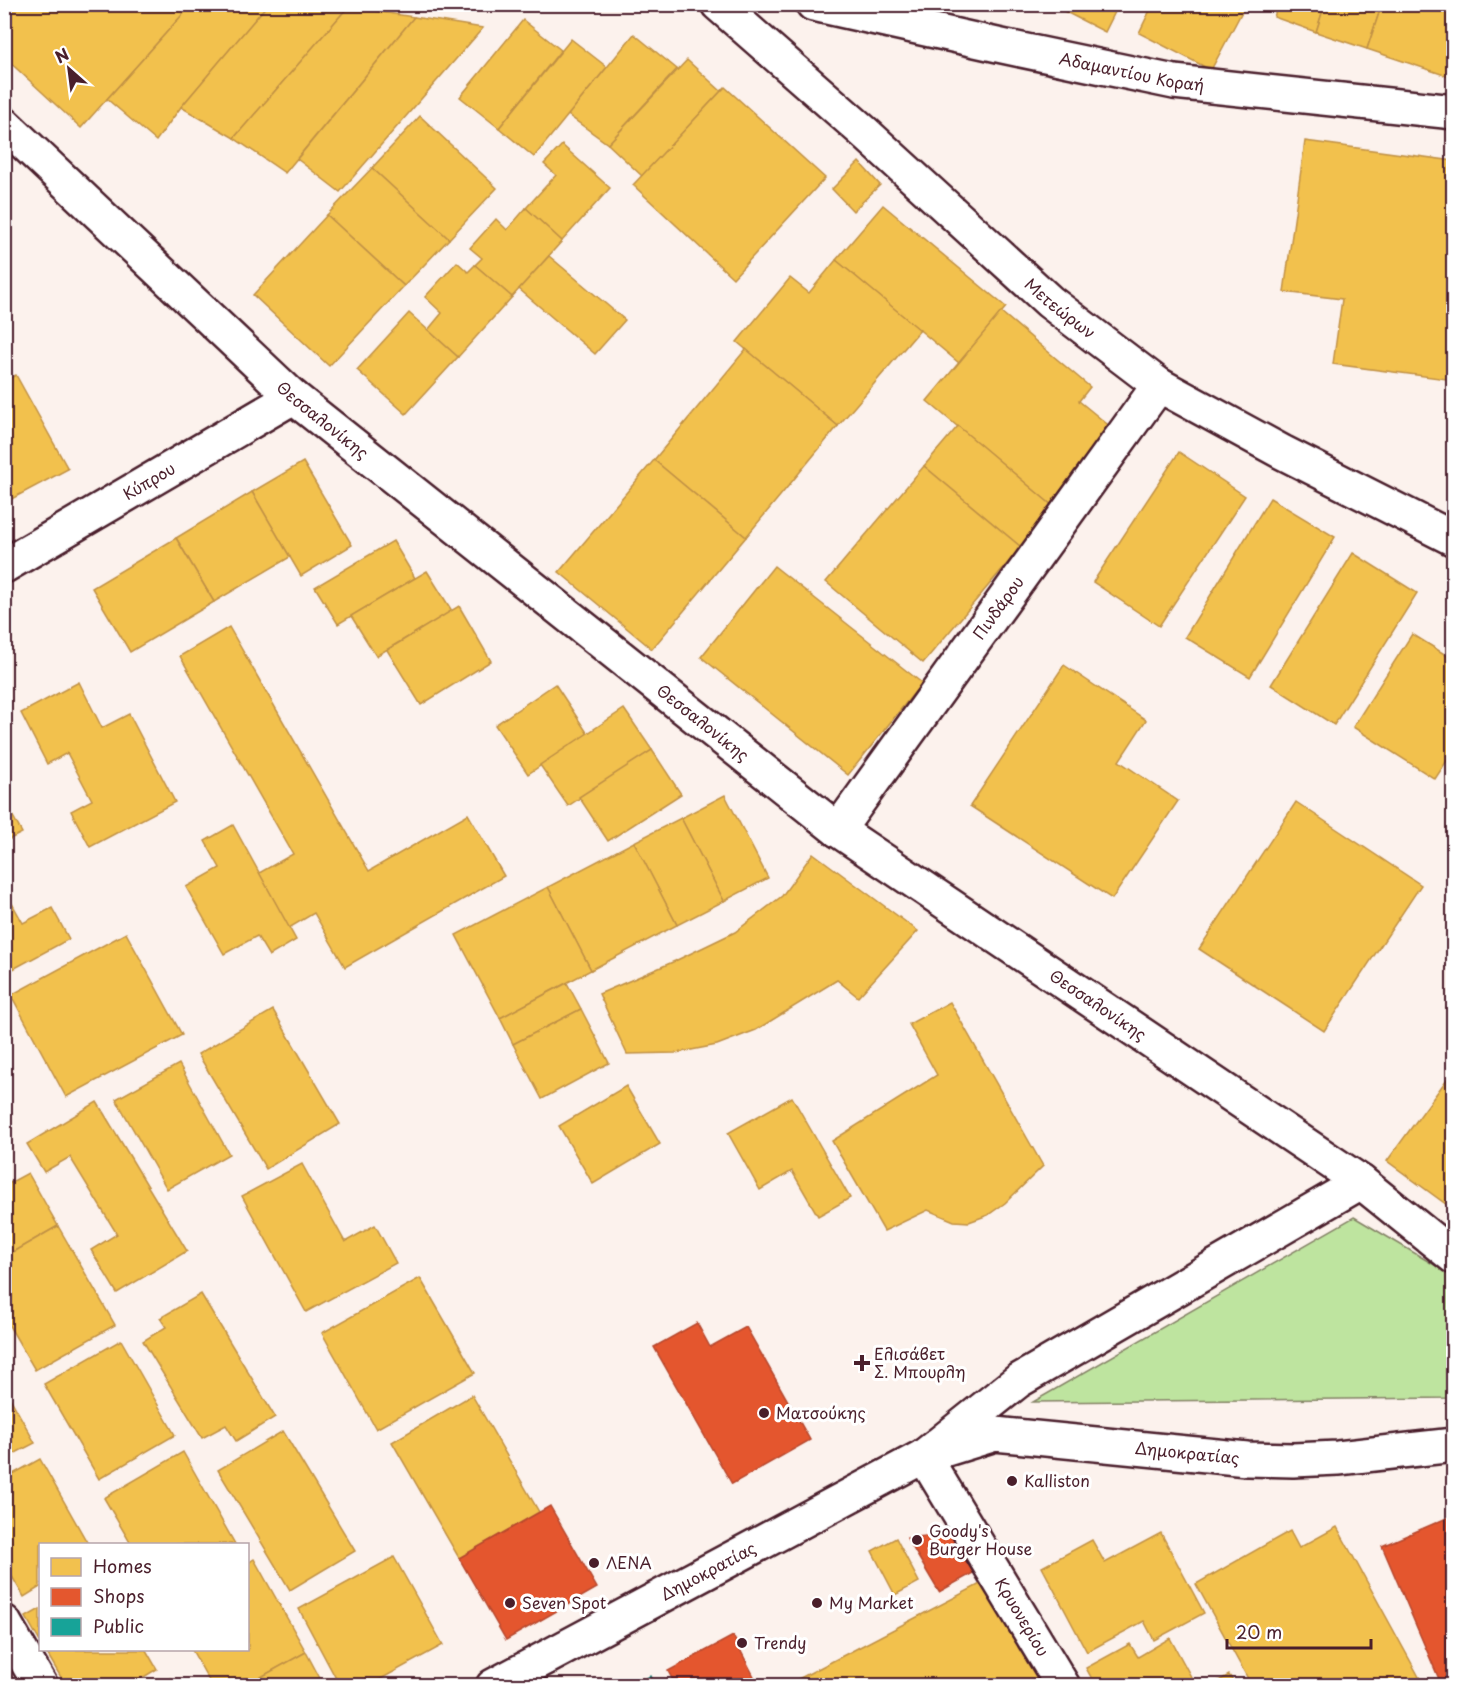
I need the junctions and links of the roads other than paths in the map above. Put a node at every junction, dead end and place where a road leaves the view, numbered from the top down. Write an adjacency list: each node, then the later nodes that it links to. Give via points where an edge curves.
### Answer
1 (717, 4): 5 (street, Μετεώρων, via 1050,302)
2 (813, 4): 3 (street, Αδαμαντίου Κοραή, via 1174,82)
3 (1454, 112)
4 (4, 124): 6 (street, Θεσσαλονίκης)
5 (1159, 385): 7 (street, Μετεώρων, via 1281,452); 9 (street, Πινδάρου)
6 (293, 397): 8 (street, Κύπρου); 9 (street, Θεσσαλονίκης)
7 (1454, 538)
8 (4, 566)
9 (838, 830): 10 (street, Θεσσαλονίκης)
10 (1361, 1182): 11 (street, Θεσσαλονίκης); 13 (street, Δημοκρατίας, via 1018,1382)
11 (1454, 1257)
12 (1454, 1445): 13 (street, Δημοκρατίας, via 1293,1460 995,1434)
13 (924, 1456): 16 (street, Δημοκρατίας); 17 (street, Κρυονερίου)
14 (4, 1622): 15 (street)
15 (40, 1686)
16 (493, 1686)
17 (1063, 1686)

